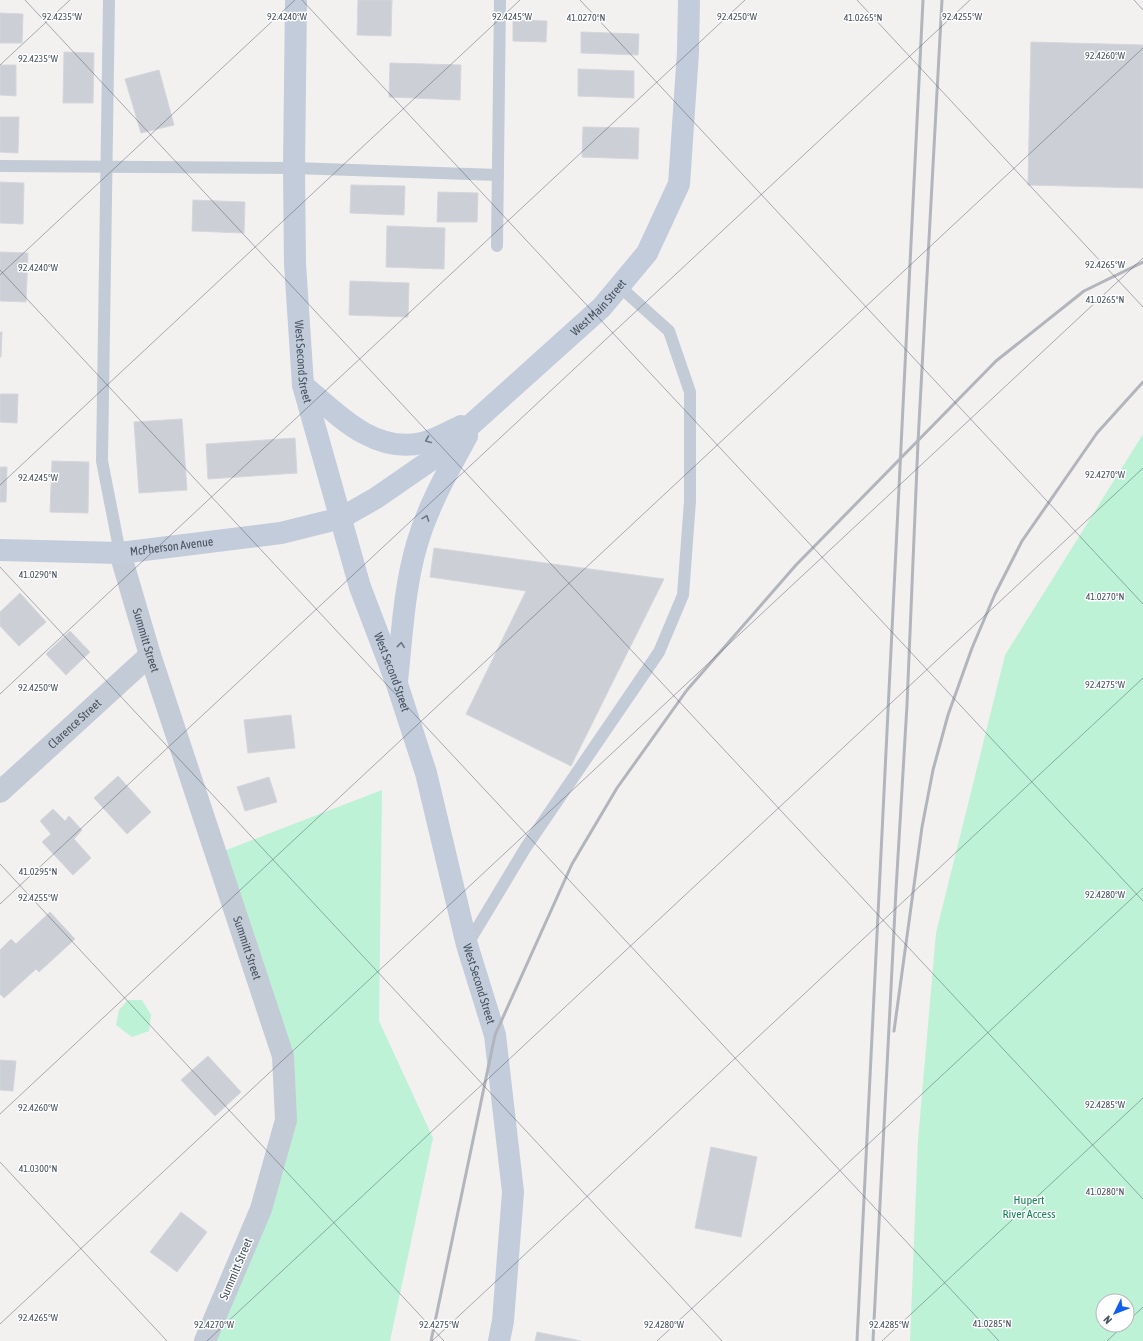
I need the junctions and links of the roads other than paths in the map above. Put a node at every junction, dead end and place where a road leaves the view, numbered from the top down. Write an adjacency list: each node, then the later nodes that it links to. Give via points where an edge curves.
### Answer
1 (109, 0): 6 (lane)
2 (296, 0): 7 (main road, West Second Street)
3 (500, 0): 8 (lane)
4 (689, 0): 10 (main road, West Main Street, via 679,184 647,253)
5 (0, 166): 6 (lane)
6 (106, 168): 7 (lane); 15 (lane, via 102,461)
7 (294, 168): 8 (lane); 11 (main road, West Second Street, via 295,264)
8 (498, 175): 9 (lane)
9 (497, 246)
10 (619, 286): 12 (main road, West Main Street, via 602,307); 19 (lane, via 669,331 690,392 690,501 684,595 659,652 526,846)
11 (303, 385): 12 (main road, one-way to 11, via 422,443 396,445 369,437); 13 (main road, West Second Street)
12 (477, 419): 13 (main road, West Main Street, via 434,458 376,498); 17 (main road, one-way to 12, via 406,592 416,544 429,509)
13 (341, 518): 15 (main road, McPherson Avenue, via 281,533); 17 (main road, West Second Street, via 360,587)
14 (0, 550): 15 (main road, McPherson Avenue)
15 (120, 553): 16 (street, Summitt Street)
16 (150, 655): 18 (street, Clarence Street); 20 (street, Summitt Street, via 283,1056 286,1120 261,1209)
17 (397, 684): 19 (main road, West Second Street, via 426,773)
18 (0, 792)
19 (467, 945): 21 (main road, West Second Street, via 495,1036 512,1192 503,1321)
20 (205, 1341)
21 (499, 1341)

